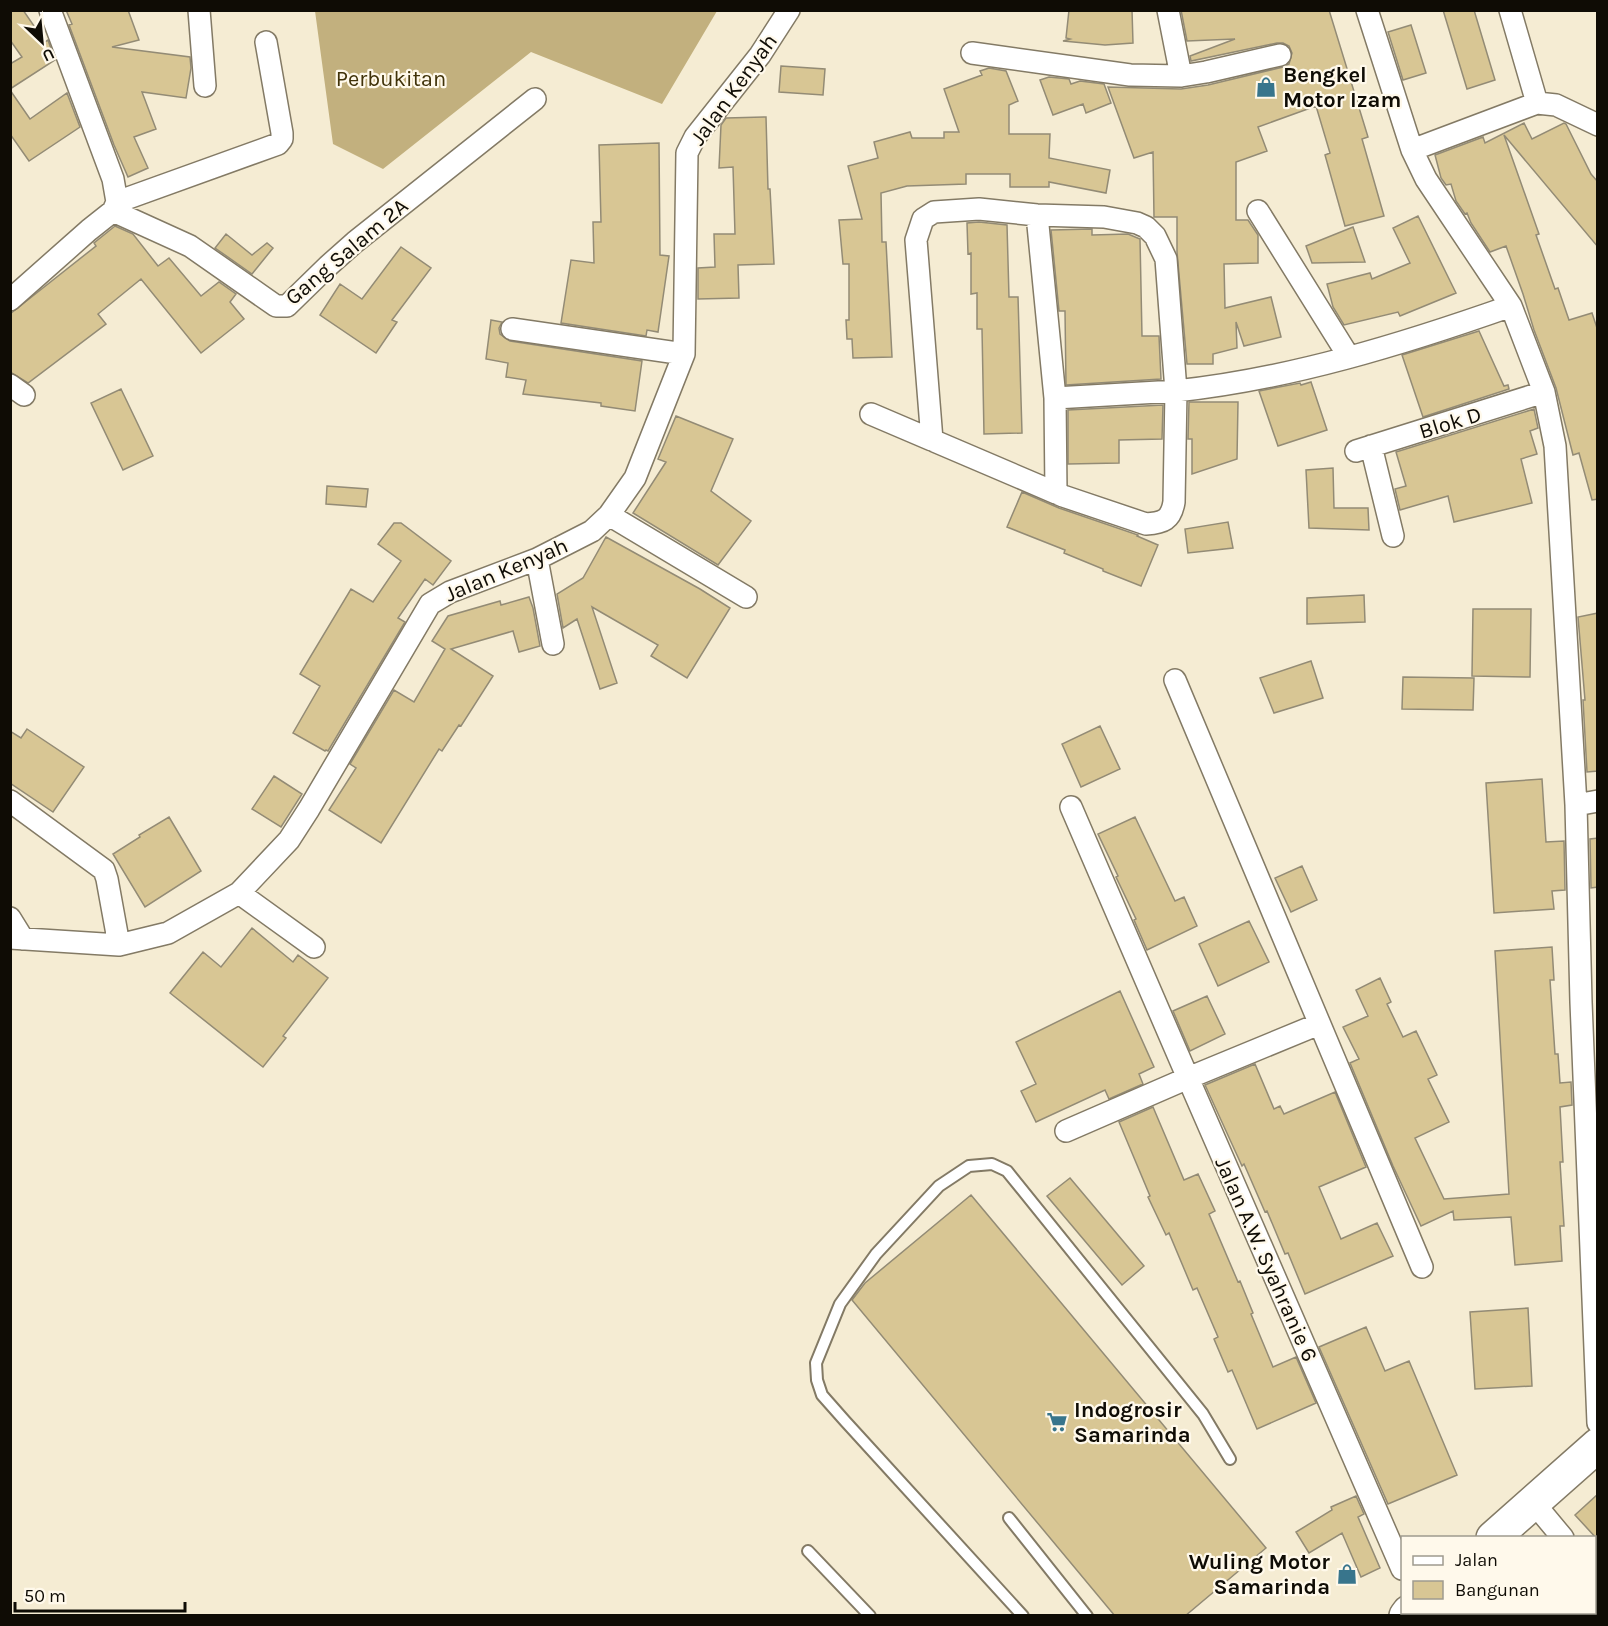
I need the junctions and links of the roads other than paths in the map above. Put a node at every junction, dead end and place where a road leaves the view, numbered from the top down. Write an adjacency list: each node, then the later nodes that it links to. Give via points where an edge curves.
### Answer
1 (50, 10): 16 (street, via 112,179)
2 (199, 10): 11 (street)
3 (789, 10): 22 (street, Jalan Kenyah, via 687,153)
4 (1168, 10): 10 (street)
5 (1367, 10): 15 (street)
6 (1510, 10): 13 (street)
7 (266, 42): 16 (street, via 282,133 278,144)
8 (972, 53): 10 (street, via 1130,75)
9 (1280, 55): 10 (street)
10 (1181, 76)
11 (206, 86)
12 (535, 99): 16 (street, Gang Salam 2A, via 355,242 287,306 276,306 190,246)
13 (1537, 103): 14 (street, via 1556,105); 15 (street)
14 (1598, 125)
15 (1412, 150): 20 (street, via 1426,179)
16 (115, 206): 19 (street)
17 (1258, 211): 23 (street)
18 (1037, 215): 24 (street, via 1104,217 1137,223 1155,236 1166,259); 26 (street); 28 (street, via 979,209 934,212 923,219 916,240)
19 (10, 300)
20 (1511, 306): 23 (street); 25 (street)
21 (512, 328): 22 (street)
22 (684, 354): 30 (street, Jalan Kenyah, via 635,478)
23 (1349, 357): 24 (street, via 1222,386)
24 (1176, 391): 26 (street); 29 (street, via 1174,502 1169,518 1146,524)
25 (1544, 392): 31 (street, Blok D, via 1363,449); 38 (street, via 1555,446)
26 (1055, 398): 29 (street)
27 (871, 414): 28 (street)
28 (932, 440): 29 (street)
29 (1056, 493)
30 (609, 515): 32 (street, Jalan Kenyah, via 592,531); 33 (street)
31 (1393, 536)
32 (537, 559): 34 (street); 40 (street, Jalan Kenyah, via 450,592 430,604 289,840)
33 (746, 597)
34 (553, 644)
35 (1175, 680): 45 (street)
36 (10, 801): 43 (street, via 104,870)
37 (1598, 801): 38 (street)
38 (1575, 805): 49 (street)
39 (1071, 807): 46 (street, Jalan A.W. Syahranie 6)
40 (238, 893): 43 (street, Jalan Kenyah, via 168,933); 44 (street)
41 (10, 918): 42 (street)
42 (17, 939): 43 (street, Jalan Kenyah)
43 (119, 945)
44 (314, 947)
45 (1319, 1024): 46 (street); 48 (street)
46 (1188, 1078): 47 (street); 57 (street, Jalan A.W. Syahranie 6)
47 (1066, 1131)
48 (1422, 1267)
49 (1598, 1423)
50 (1598, 1445): 52 (highway)
51 (1230, 1459): 59 (lane, via 1203,1414 1007,1171 992,1164 969,1166 939,1186 876,1254 840,1304 816,1363 817,1380 822,1395)
52 (1533, 1502): 54 (highway); 55 (street)
53 (1009, 1518): 60 (lane)
54 (1495, 1536)
55 (1561, 1536)
56 (808, 1551): 58 (lane)
57 (1401, 1567)
58 (870, 1616)
59 (1023, 1616)
60 (1087, 1616)

